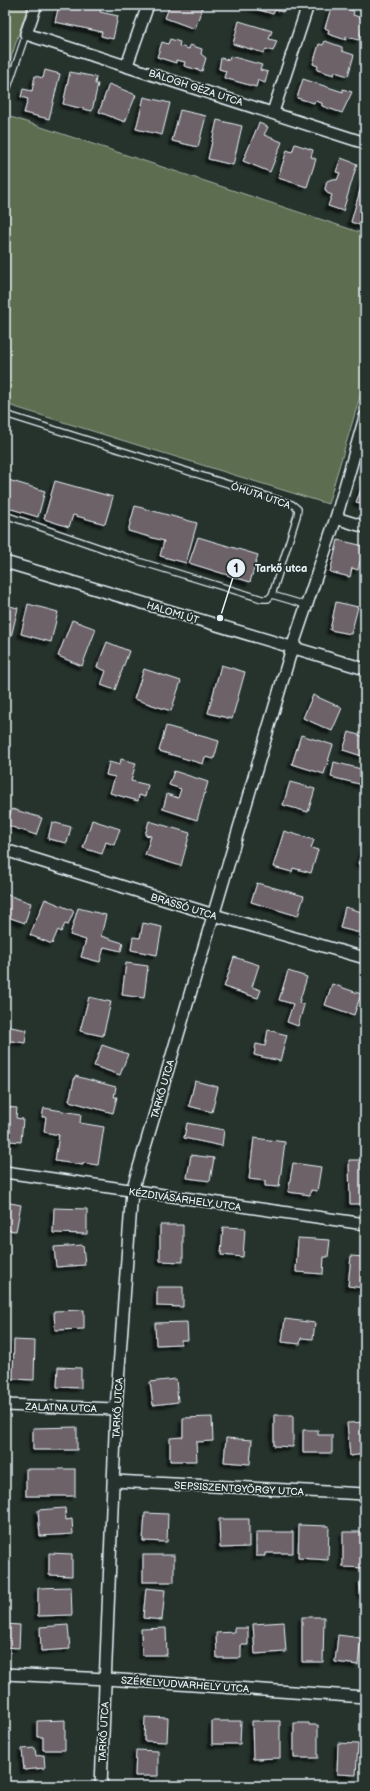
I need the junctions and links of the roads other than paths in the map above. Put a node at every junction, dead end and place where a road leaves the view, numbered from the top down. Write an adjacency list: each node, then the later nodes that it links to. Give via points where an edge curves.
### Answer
1 (36, 5): 4 (street)
2 (148, 5): 5 (street)
3 (308, 5): 7 (street)
4 (26, 34): 5 (street, BALOGH GÉZA UTCA); 6 (lane)
5 (127, 65): 7 (street, BALOGH GÉZA UTCA)
6 (5, 96)
7 (273, 112): 8 (street, BALOGH GÉZA UTCA)
8 (365, 143)
9 (5, 414): 15 (lane, ÓHUTA UTCA, via 292,504 298,509 297,516)
10 (365, 417): 12 (street, TARKŐ UTCA)
11 (5, 515): 15 (lane, via 138,561 262,599 268,599)
12 (336, 518): 13 (street); 16 (street, TARKŐ UTCA)
13 (365, 527)
14 (5, 562): 17 (street, HALOMI ÚT)
15 (272, 594): 16 (lane)
16 (306, 605): 17 (street, TARKŐ UTCA)
17 (292, 648): 18 (street, HALOMI ÚT); 20 (street, TARKŐ UTCA)
18 (365, 669)
19 (5, 850): 20 (street, BRASSÓ UTCA)
20 (214, 915): 21 (street, BRASSÓ UTCA); 23 (street, TARKŐ UTCA)
21 (365, 958)
22 (5, 1172): 23 (street, KÉZDIVÁSÁRHELY UTCA)
23 (132, 1191): 24 (street, KÉZDIVÁSÁRHELY UTCA); 26 (street, TARKŐ UTCA)
24 (365, 1224)
25 (5, 1405): 26 (street, ZALATNA UTCA)
26 (116, 1409): 27 (street, TARKŐ UTCA)
27 (114, 1481): 28 (street, SEPSISZENTGYÖRGY UTCA); 30 (street, TARKŐ UTCA)
28 (365, 1494)
29 (5, 1674): 30 (street, SZÉKELYUDVARHELY UTCA)
30 (106, 1679): 31 (street, SZÉKELYUDVARHELY UTCA); 32 (street, TARKŐ UTCA)
31 (365, 1697)
32 (101, 1786)

